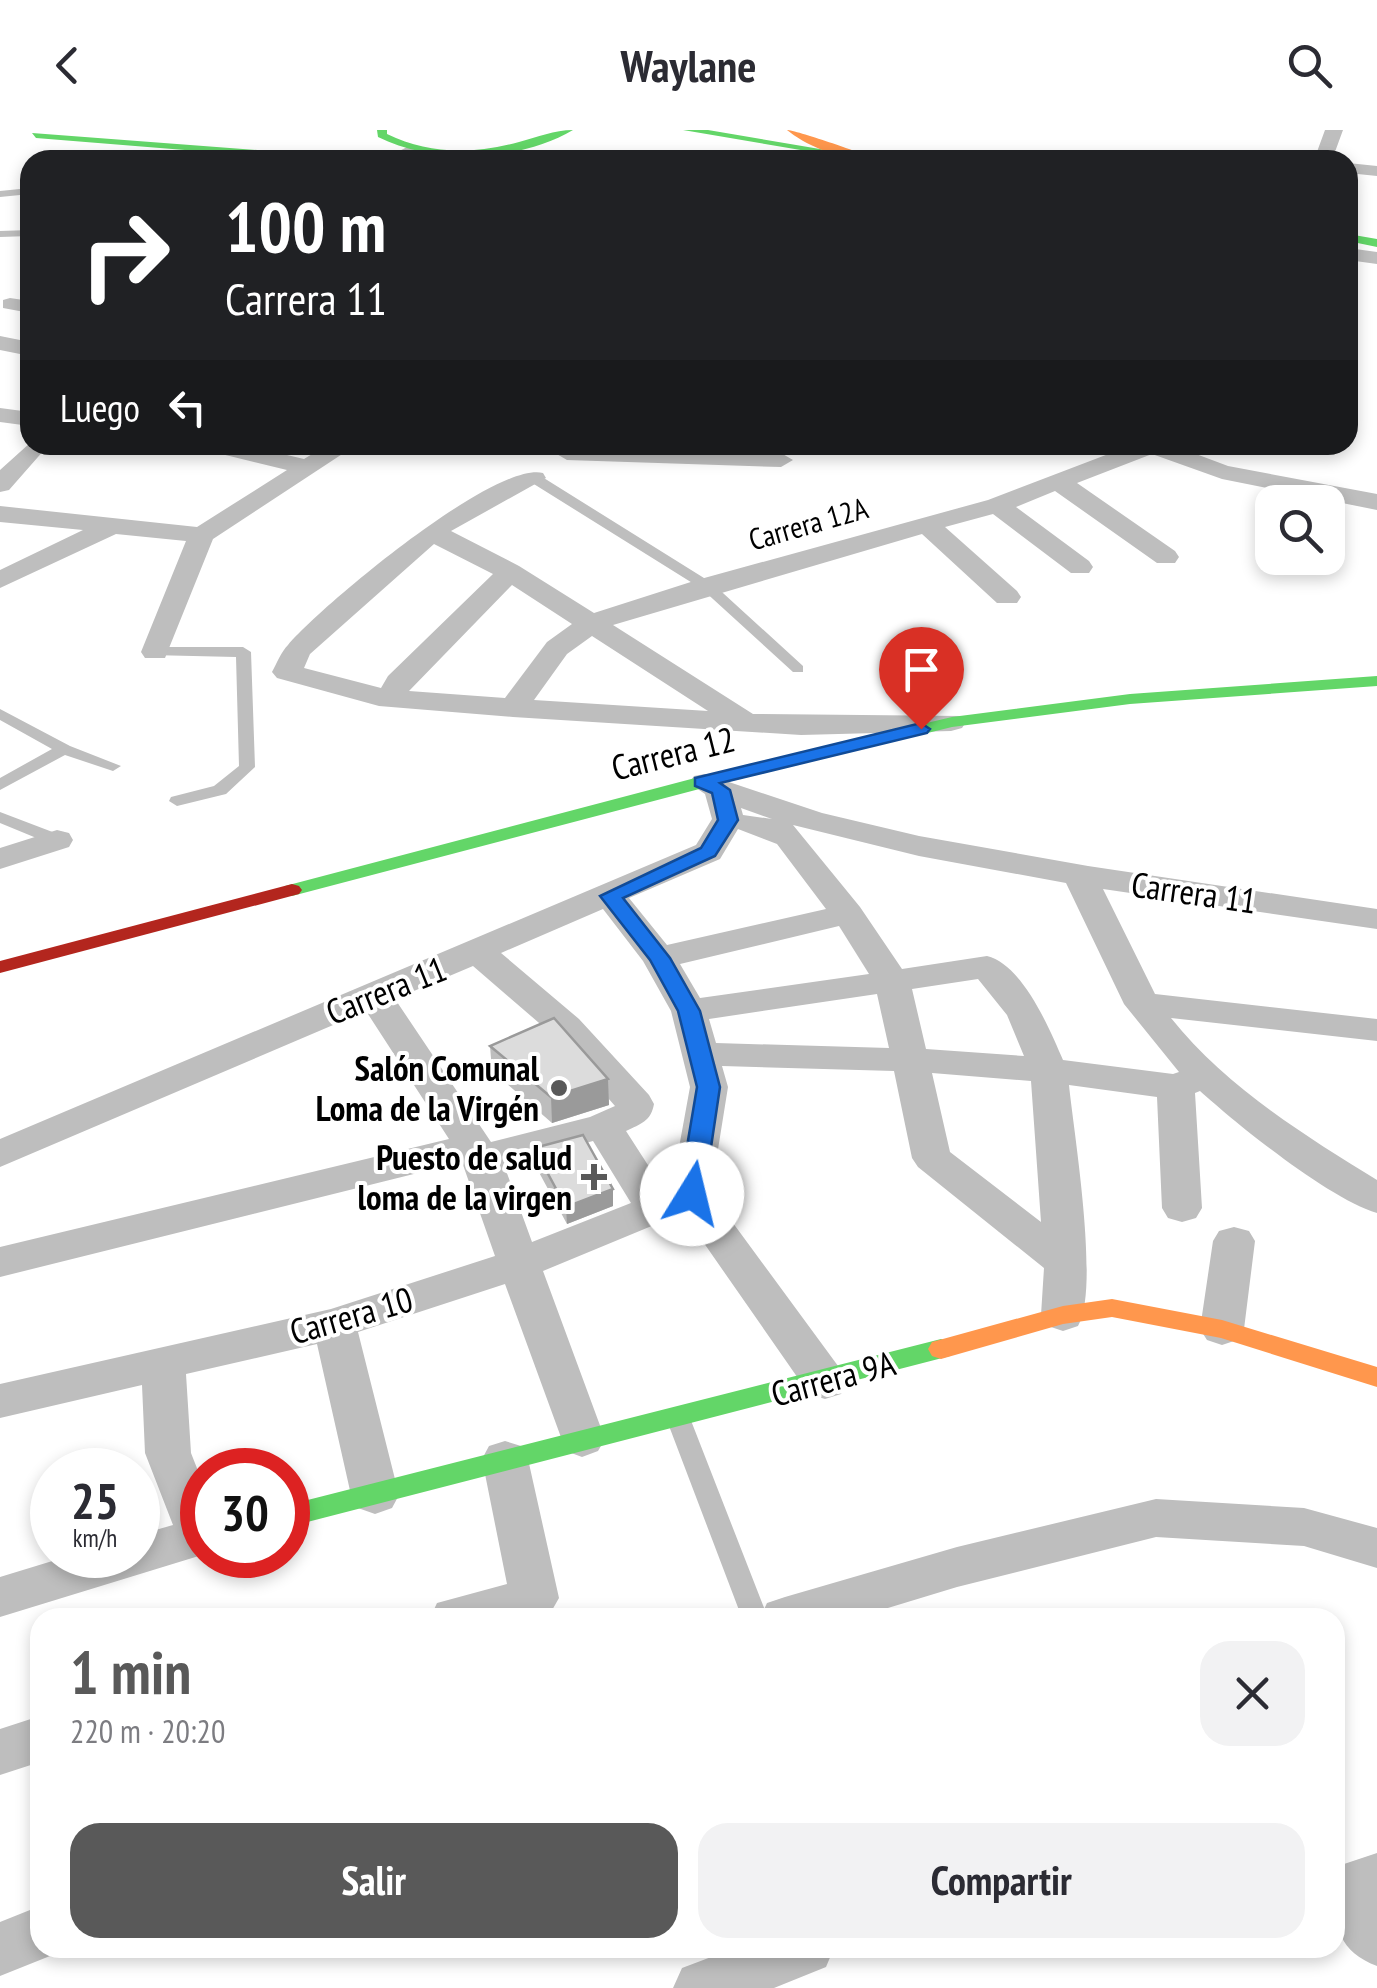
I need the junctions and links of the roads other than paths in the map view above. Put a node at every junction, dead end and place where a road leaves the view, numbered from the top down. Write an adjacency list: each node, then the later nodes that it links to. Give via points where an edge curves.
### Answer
1 (87, 130): 7 (main road, via 27,136)
2 (382, 130): 8 (main road)
3 (568, 130): 9 (main road)
4 (688, 130): 11 (main road)
5 (792, 130): 12 (main road)
6 (592, 135): 10 (main road)
7 (215, 150)
8 (396, 150)
9 (493, 150)
10 (551, 150)
11 (816, 150)
12 (839, 150)
13 (27, 455): 22 (street)
14 (256, 455): 20 (street)
15 (329, 455): 20 (street)
16 (628, 455): 19 (street)
17 (1129, 455): 23 (street, Carrera 12A)
18 (1179, 455): 24 (street, via 1222,472)
19 (782, 460)
20 (310, 468): 30 (street)
21 (534, 478): 29 (street); 35 (lane)
22 (0, 484)
23 (1060, 484): 25 (street, Carrera 12A); 31 (street)
24 (1377, 502)
25 (996, 505): 27 (street, Carrera 12A); 32 (street)
26 (5, 518): 28 (street)
27 (926, 524): 35 (street, Carrera 12A); 36 (street)
28 (108, 528): 30 (street); 34 (street)
29 (432, 532): 33 (street); 41 (street, via 298,650 287,672)
30 (202, 535): 38 (street)
31 (1166, 557)
32 (1080, 567)
33 (510, 572): 37 (street); 41 (street, via 398,682)
34 (0, 580)
35 (707, 586): 37 (street, Carrera 12A); 39 (lane)
36 (1008, 598)
37 (592, 622): 42 (street, Carrera 12A, via 557,648); 44 (street)
38 (155, 652): 50 (lane, via 243,652 247,767 220,790)
39 (798, 669)
40 (1377, 681): 45 (main road, Carrera 12, via 1130,698)
41 (392, 698): 42 (street)
42 (513, 708): 44 (street)
43 (0, 714): 46 (lane)
44 (744, 722): 45 (street)
45 (952, 722): 49 (main road, Carrera 12)
46 (64, 750): 47 (lane); 48 (lane)
47 (114, 766)
48 (0, 785)
49 (717, 797): 54 (street, Carrera 11, via 881,839); 55 (street, Carrera 11, via 708,852); 56 (street, via 789,837); 60 (main road, Carrera 12)
50 (176, 801)
51 (0, 818): 52 (lane)
52 (57, 840): 53 (street)
53 (0, 859)
54 (1080, 876): 57 (street, Carrera 11); 63 (street)
55 (610, 896): 58 (street, Carrera 11); 59 (street)
56 (848, 914): 59 (street); 61 (street)
57 (1377, 919)
58 (478, 952): 62 (street, Carrera 11); 70 (street, via 566,1027 635,1104 634,1113)
59 (660, 958): 64 (street)
60 (0, 966)
61 (892, 984): 64 (street); 67 (street); 68 (street, via 987,968 1024,1012)
62 (373, 994): 71 (street); 72 (street, Carrera 11)
63 (1142, 1004): 65 (street); 69 (street)
64 (689, 1011): 66 (street)
65 (1377, 1030)
66 (700, 1054): 67 (street); 74 (street, via 709,1087)
67 (910, 1060): 68 (street); 79 (street, via 932,1158)
68 (1049, 1070): 69 (street); 79 (street)
69 (1191, 1081): 73 (street); 75 (street)
70 (603, 1126): 71 (street); 74 (street)
71 (477, 1152): 77 (street); 78 (street)
72 (0, 1154)
73 (1377, 1199)
74 (674, 1202): 78 (street, Carrera 10); 85 (street)
75 (1182, 1208)
76 (1234, 1242): 82 (street)
77 (0, 1262)
78 (522, 1263): 81 (street, Carrera 10); 88 (street)
79 (1064, 1263): 80 (street)
80 (1063, 1315): 82 (main road, Carrera 9A, via 1112,1308); 85 (main road, Carrera 9A)
81 (334, 1324): 83 (street, Carrera 10); 91 (street)
82 (1222, 1329): 84 (main road, Carrera 9A)
83 (163, 1362): 86 (street, Carrera 10); 90 (street, via 168,1453)
84 (1377, 1377)
85 (825, 1382): 87 (main road, Carrera 9A)
86 (0, 1401)
87 (678, 1418): 88 (main road, Carrera 9A); 97 (lane)
88 (582, 1439): 89 (main road, Carrera 9A)
89 (505, 1459): 91 (main road, Carrera 9A); 96 (street, via 534,1598)
90 (180, 1482)
91 (375, 1495): 92 (main road, Carrera 9A)
92 (310, 1511)
93 (180, 1542): 95 (street)
94 (1377, 1548): 98 (street, via 1304,1527 1156,1518)
95 (0, 1597)
96 (494, 1608)
97 (751, 1608)
98 (819, 1608)
99 (30, 1742): 100 (street)
100 (0, 1752)
101 (1351, 1888): 103 (street)
102 (30, 1937): 104 (street)
103 (1377, 1939)
104 (0, 1949)
105 (780, 1958): 106 (street)
106 (702, 1988)

